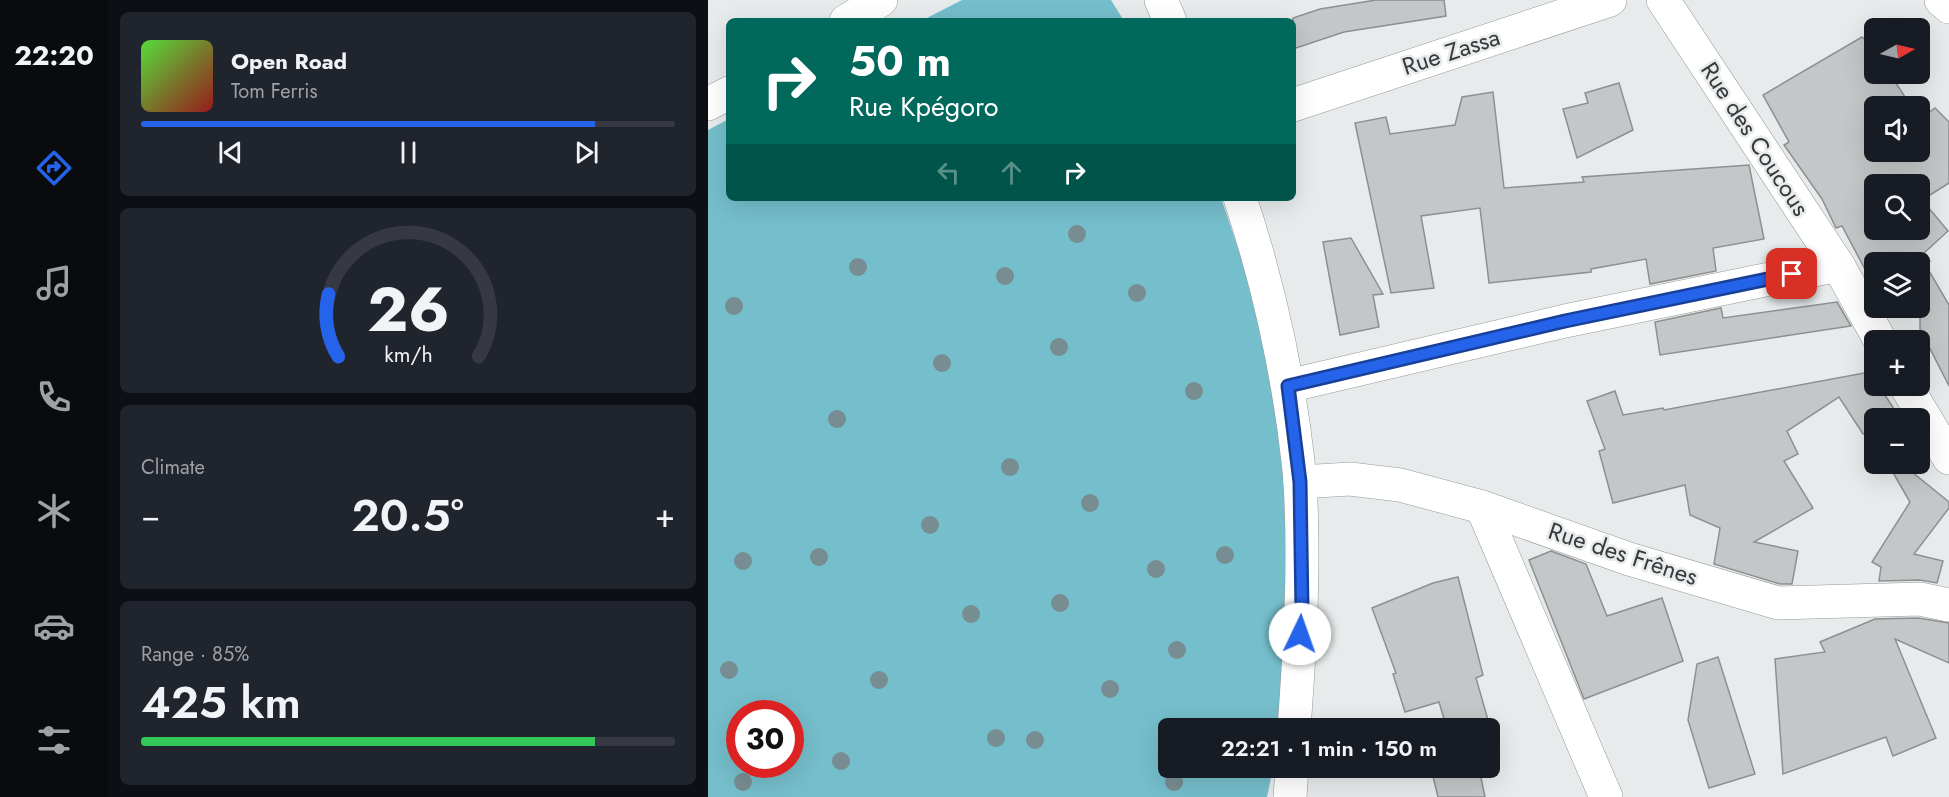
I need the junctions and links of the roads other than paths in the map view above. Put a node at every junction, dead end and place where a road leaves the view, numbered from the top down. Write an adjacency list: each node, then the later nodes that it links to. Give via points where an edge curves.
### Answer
1 (881, 0): 7 (street)
2 (1161, 0): 8 (street)
3 (1610, 0): 11 (street, Rue Zassa)
4 (1663, 0): 13 (street, Rue des Coucous)
5 (1941, 0): 6 (street)
6 (1949, 7)
7 (851, 18)
8 (1169, 18)
9 (726, 95): 10 (street)
10 (708, 104)
11 (1296, 104)
12 (1241, 201): 15 (street, via 1259,254)
13 (1838, 265): 14 (street, Rue des Coucous); 15 (street, via 1565,321)
14 (1874, 330)
15 (1288, 386): 18 (street)
16 (1912, 396): 17 (street)
17 (1949, 458)
18 (1300, 482): 19 (street, Rue des Frênes, via 1350,479 1400,485); 21 (street, via 1302,610)
19 (1482, 507): 20 (street, Rue des Frênes, via 1629,559 1778,603 1920,598); 24 (street)
20 (1949, 605)
21 (1295, 718)
22 (1291, 778): 23 (street)
23 (1290, 797)
24 (1606, 797)

